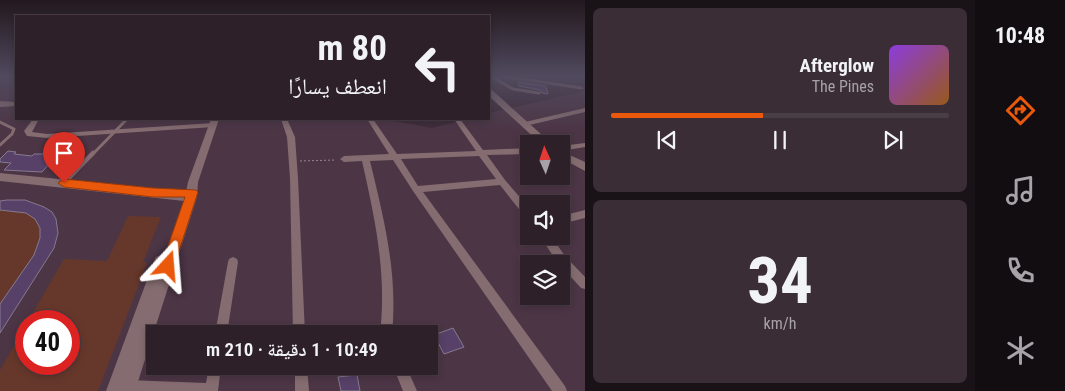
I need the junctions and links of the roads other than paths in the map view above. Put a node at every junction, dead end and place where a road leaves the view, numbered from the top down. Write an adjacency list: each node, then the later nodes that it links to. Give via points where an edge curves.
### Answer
1 (492, 94): 11 (street)
2 (0, 104): 3 (street)
3 (15, 104)
4 (585, 110): 11 (street)
5 (35, 120): 13 (street, via 28,131 36,136)
6 (126, 120): 13 (lane)
7 (284, 120): 37 (street, via 291,137 293,162)
8 (371, 120): 20 (street)
9 (458, 120): 19 (street)
10 (214, 122): 13 (street); 29 (street)
11 (525, 124): 14 (street)
12 (1, 125): 15 (lane, via 14,129 14,132)
13 (114, 131): 27 (lane)
14 (537, 135)
15 (0, 145)
16 (585, 146): 17 (street)
17 (570, 148)
18 (520, 151): 19 (street)
19 (484, 153): 20 (street); 26 (street)
20 (396, 157): 21 (street); 28 (street)
21 (365, 158): 22 (street); 38 (street, via 385,247)
22 (344, 159)
23 (570, 159): 24 (street)
24 (585, 167)
25 (0, 176): 27 (street)
26 (502, 182): 28 (street); 30 (street)
27 (64, 183): 29 (street, via 160,195)
28 (416, 190): 46 (street)
29 (190, 192): 42 (street)
30 (520, 203)
31 (585, 214): 32 (street)
32 (570, 218)
33 (552, 245): 35 (street)
34 (233, 262): 36 (street)
35 (585, 284)
36 (222, 325)
37 (299, 325)
38 (387, 325)
39 (214, 375): 43 (street)
40 (301, 375): 44 (street)
41 (403, 375): 45 (street)
42 (123, 390): 43 (street)
43 (211, 390)
44 (302, 391)
45 (410, 391)
46 (560, 391)

